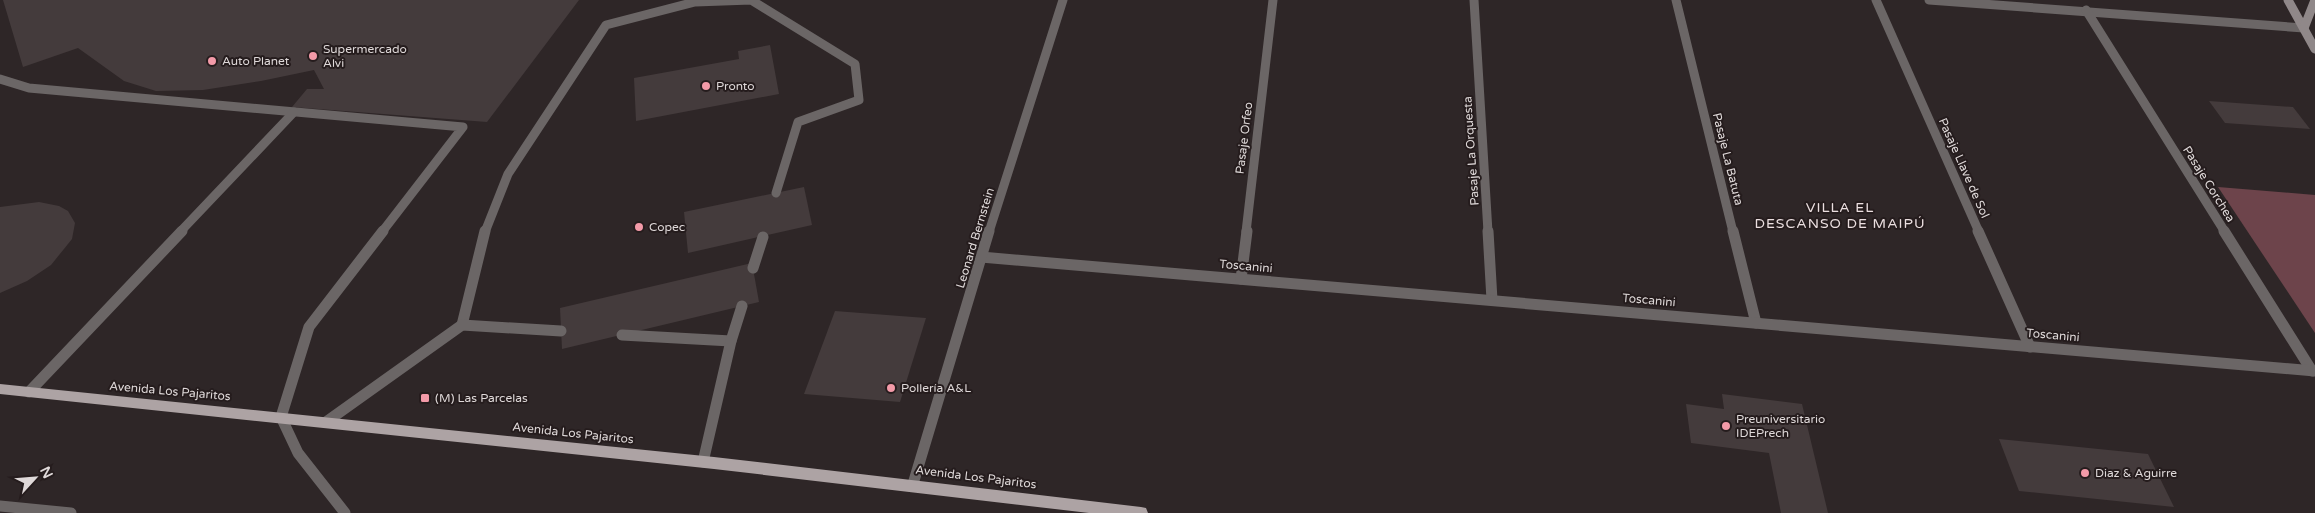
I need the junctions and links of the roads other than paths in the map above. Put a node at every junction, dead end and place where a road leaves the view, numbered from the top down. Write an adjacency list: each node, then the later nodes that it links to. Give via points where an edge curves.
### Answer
1 (1063, 0): 16 (street, Leonard Bernstein)
2 (1273, 0): 18 (street, Pasaje Orfeo)
3 (1474, 0): 19 (street, Pasaje La Orquesta)
4 (1676, 0): 21 (street, Pasaje La Batuta)
5 (1876, 0): 26 (street, Pasaje Llave de Sol)
6 (1929, 0): 9 (street)
7 (2288, 0): 10 (street)
8 (2315, 0): 10 (street)
9 (2086, 10): 10 (street); 27 (street, Pasaje Corchea)
10 (2304, 28): 11 (street)
11 (2315, 49)
12 (0, 80): 13 (street, via 30,88)
13 (294, 112): 29 (street); 30 (street, via 462,127 309,327)
14 (776, 193): 22 (street, via 798,122 859,100 855,64 751,0 695,2 606,25 508,174 488,220)
15 (763, 236): 17 (street)
16 (981, 257): 18 (street, Toscanini); 33 (street, Leonard Bernstein)
17 (753, 268)
18 (1241, 279): 19 (street, Toscanini)
19 (1492, 300): 21 (street, Toscanini)
20 (742, 306): 25 (street)
21 (1756, 323): 26 (street, Toscanini)
22 (462, 325): 23 (street); 31 (street)
23 (561, 331)
24 (622, 334): 25 (street)
25 (730, 341): 32 (street)
26 (2030, 347): 27 (street, Toscanini)
27 (2313, 371)
28 (0, 390): 29 (main road, Avenida Los Pajaritos)
29 (29, 392): 30 (main road, Avenida Los Pajaritos)
30 (281, 417): 31 (main road, Avenida Los Pajaritos); 36 (street, via 298,453)
31 (326, 422): 32 (main road, Avenida Los Pajaritos)
32 (703, 462): 33 (main road, Avenida Los Pajaritos)
33 (913, 484): 37 (main road, Avenida Los Pajaritos)
34 (0, 506): 35 (street)
35 (71, 513)
36 (345, 513)
37 (1142, 513)

